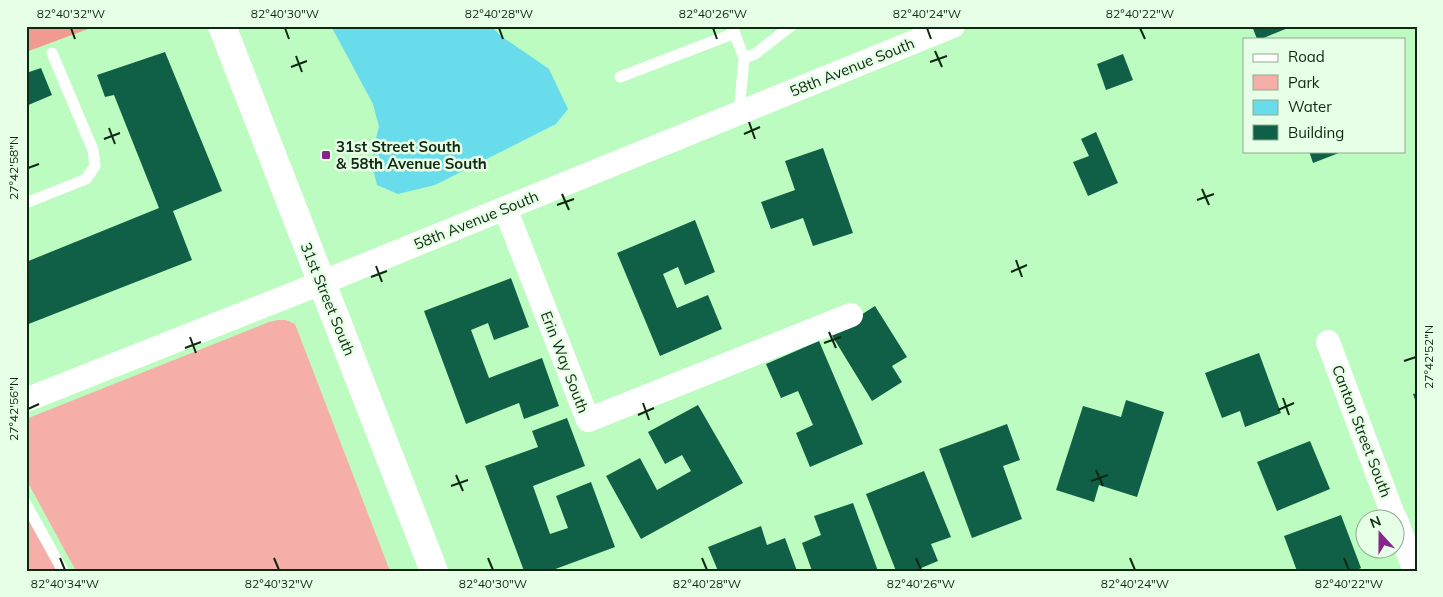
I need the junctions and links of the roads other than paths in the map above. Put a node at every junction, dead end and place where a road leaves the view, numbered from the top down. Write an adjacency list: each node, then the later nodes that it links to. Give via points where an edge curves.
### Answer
1 (222, 26): 11 (street, 31st Street South)
2 (791, 26): 6 (lane, via 755,54)
3 (953, 26): 8 (street, 58th Avenue South)
4 (734, 30): 6 (lane); 7 (lane)
5 (52, 53): 9 (lane, via 93,150 94,166 86,179)
6 (744, 58): 8 (lane)
7 (620, 77)
8 (739, 113): 10 (street, 58th Avenue South)
9 (26, 203)
10 (505, 208): 11 (street, 58th Avenue South); 12 (street, Erin Way South, via 588,420)
11 (321, 283): 14 (street, 58th Avenue South); 19 (street, 31st Street South)
12 (851, 315)
13 (1328, 342): 16 (street, Canton Street South)
14 (26, 400)
15 (26, 504): 18 (lane)
16 (1391, 510)
17 (1406, 548): 20 (street, Canton Street South)
18 (63, 571)
19 (434, 571)
20 (1415, 571)

